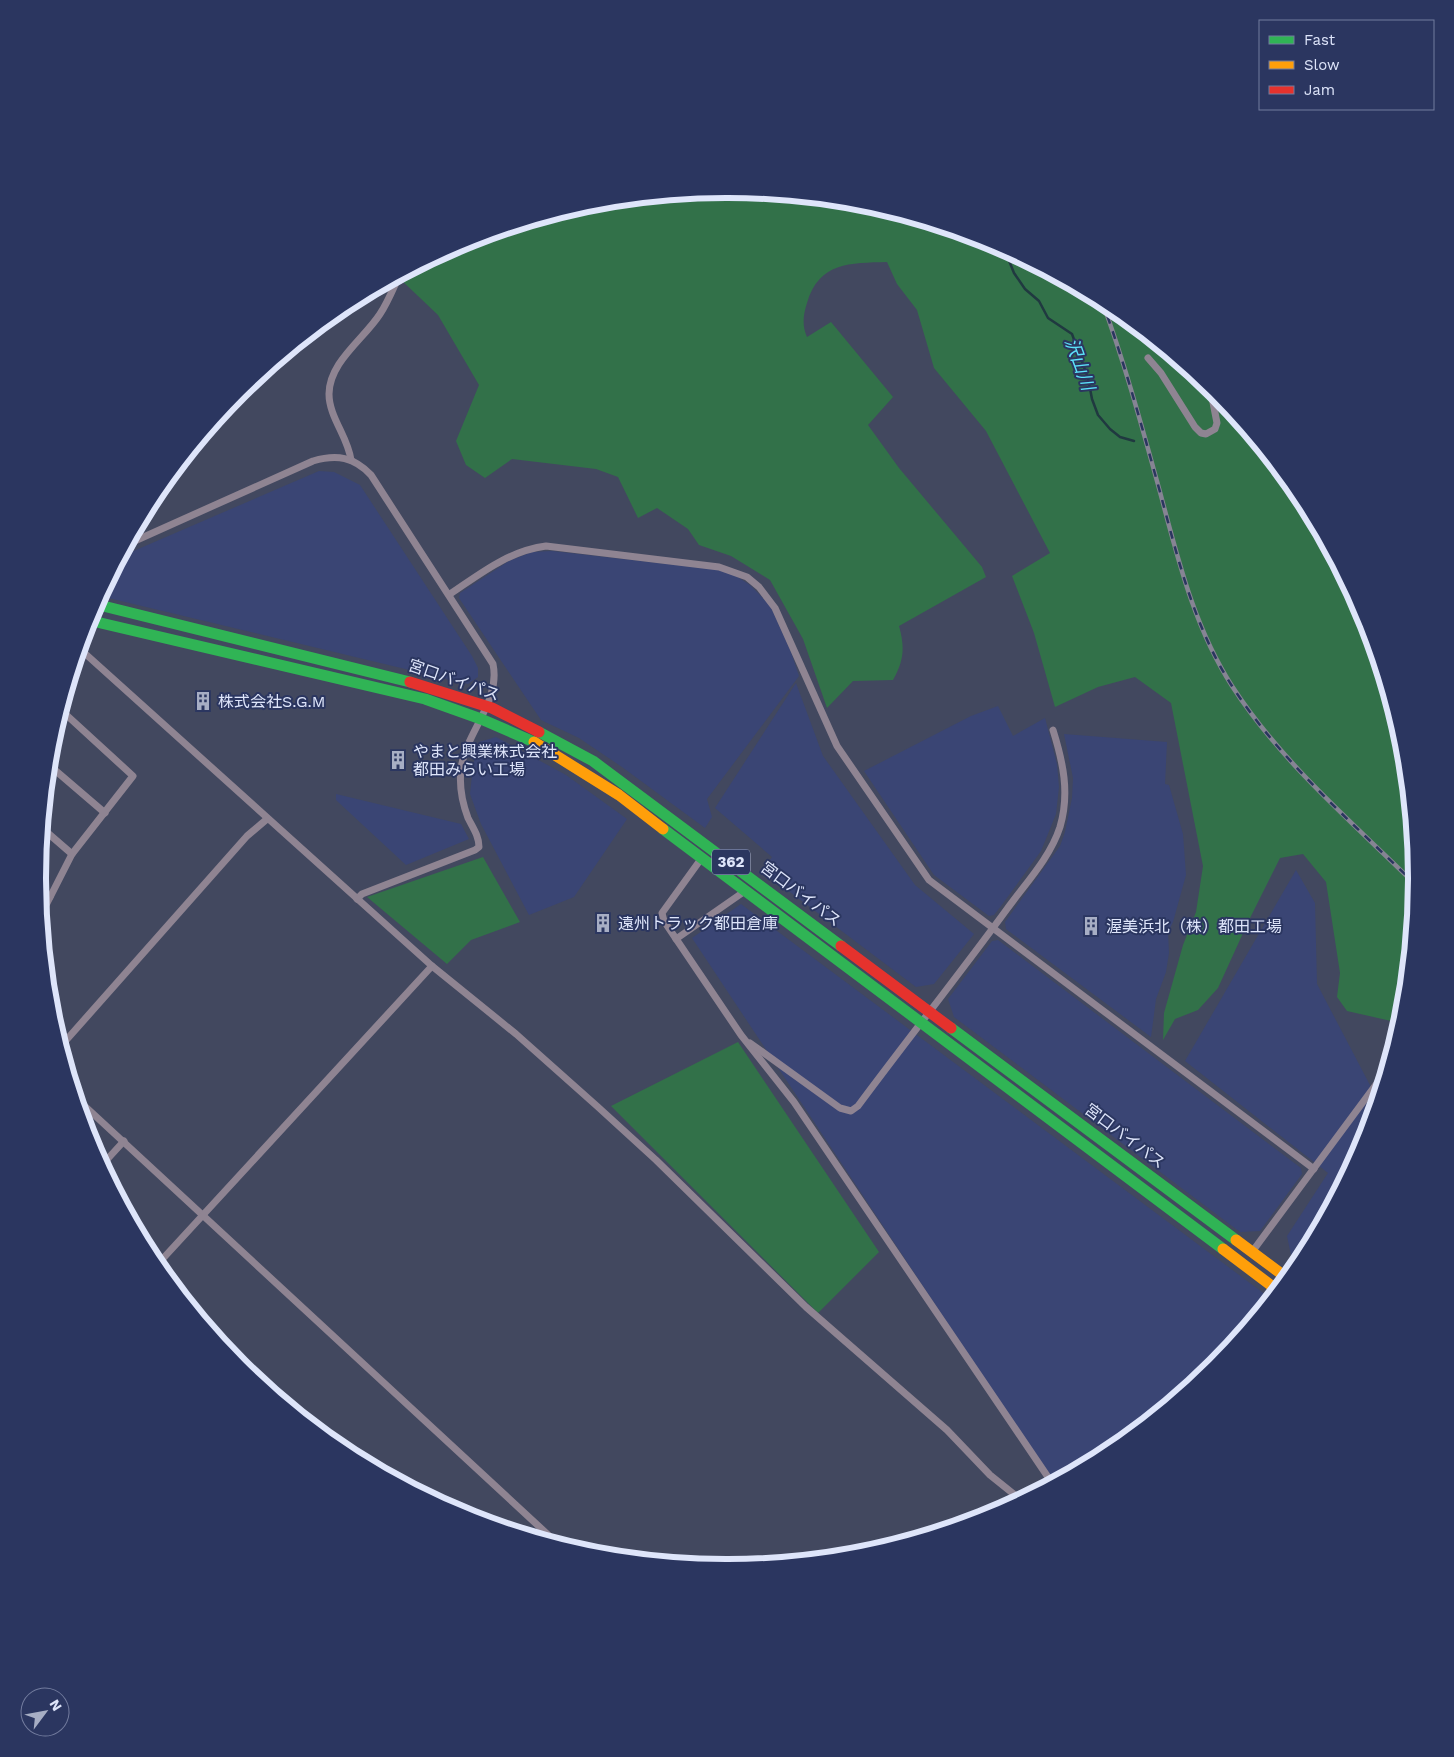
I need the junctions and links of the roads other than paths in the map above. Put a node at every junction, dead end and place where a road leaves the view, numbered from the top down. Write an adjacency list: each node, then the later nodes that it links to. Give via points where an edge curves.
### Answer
1 (395, 285): 4 (street, via 380,314 342,360 330,388 331,406 347,440)
2 (1148, 358): 3 (street, via 1161,372 1201,433 1215,429 1218,423)
3 (1214, 403)
4 (351, 460): 5 (street, via 332,456 314,461); 6 (street, via 371,475)
5 (136, 541)
6 (450, 594): 10 (street, via 494,664 495,678); 25 (street, via 503,560 546,546 719,567 746,577 759,587 775,608 837,746 929,880)
7 (103, 606): 10 (highway, 宮口バイパス / 362, via 400,678)
8 (96, 622): 12 (highway, 宮口バイパス / 362, via 416,697)
9 (85, 653): 16 (street)
10 (486, 706): 12 (street); 28 (highway, 宮口バイパス / 362, via 593,760)
11 (66, 715): 15 (street, via 133,776)
12 (481, 719): 19 (highway, 宮口バイパス / 362, via 547,749 619,795); 23 (street, via 463,758 460,781 462,802 479,846 476,850 362,894)
13 (1054, 730): 25 (street, via 1064,773 1060,824 1046,856)
14 (55, 770): 15 (street)
15 (105, 813): 18 (street)
16 (267, 819): 23 (street); 31 (street, via 247,836)
17 (48, 833): 18 (street)
18 (72, 854): 22 (street)
19 (701, 859): 20 (highway, 宮口バイパス / 362); 26 (street, via 662,913)
20 (745, 891): 26 (street); 29 (highway, 宮口バイパス / 362)
21 (47, 895): 22 (street)
22 (50, 898): 24 (street)
23 (357, 899): 27 (street)
24 (47, 903)
25 (993, 928): 28 (street); 36 (street)
26 (676, 939): 30 (street)
27 (432, 966): 37 (street); 43 (street, via 516,1034 598,1107 806,1308 947,1430 990,1475)
28 (929, 1010): 29 (street); 38 (highway, 宮口バイパス / 362)
29 (920, 1023): 30 (street, via 851,1111 840,1108); 41 (highway, 宮口バイパス / 362)
30 (743, 1039): 42 (street, via 794,1102)
31 (66, 1041)
32 (1376, 1084): 36 (street)
33 (86, 1107): 34 (street)
34 (124, 1141): 35 (street); 37 (street)
35 (107, 1160)
36 (1314, 1169): 38 (street)
37 (202, 1216): 39 (street); 44 (street)
38 (1252, 1252): 40 (highway, 宮口バイパス / 362)
39 (162, 1259)
40 (1281, 1274)
41 (1272, 1286)
42 (1049, 1478)
43 (1015, 1495)
44 (548, 1535)

